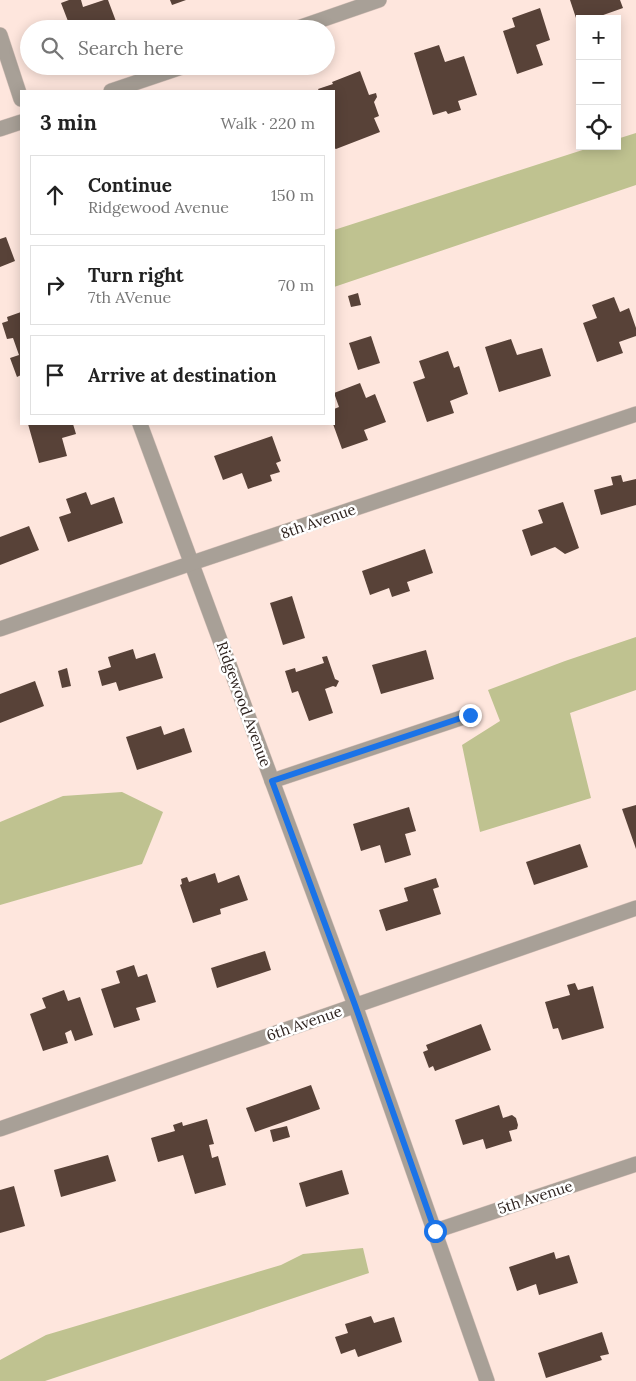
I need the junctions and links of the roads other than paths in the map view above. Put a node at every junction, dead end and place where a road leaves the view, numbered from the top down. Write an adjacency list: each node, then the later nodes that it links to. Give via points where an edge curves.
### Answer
1 (379, 0): 2 (street)
2 (321, 20)
3 (0, 35): 6 (street)
4 (158, 75): 5 (street)
5 (114, 90)
6 (20, 97)
7 (20, 122): 8 (street)
8 (0, 129)
9 (636, 414): 11 (street, 8th Avenue)
10 (140, 425): 11 (street, Ridgewood Avenue)
11 (192, 563): 12 (street, 8th Avenue); 14 (street, Ridgewood Avenue)
12 (0, 629)
13 (470, 715): 14 (street)
14 (272, 781): 16 (street, Ridgewood Avenue)
15 (636, 908): 16 (street, 6th Avenue)
16 (355, 1005): 17 (street, 6th Avenue); 19 (street, Ridgewood Avenue)
17 (0, 1129)
18 (636, 1164): 19 (street, 5th Avenue)
19 (435, 1231): 20 (street, Ridgewood Avenue)
20 (488, 1381)

